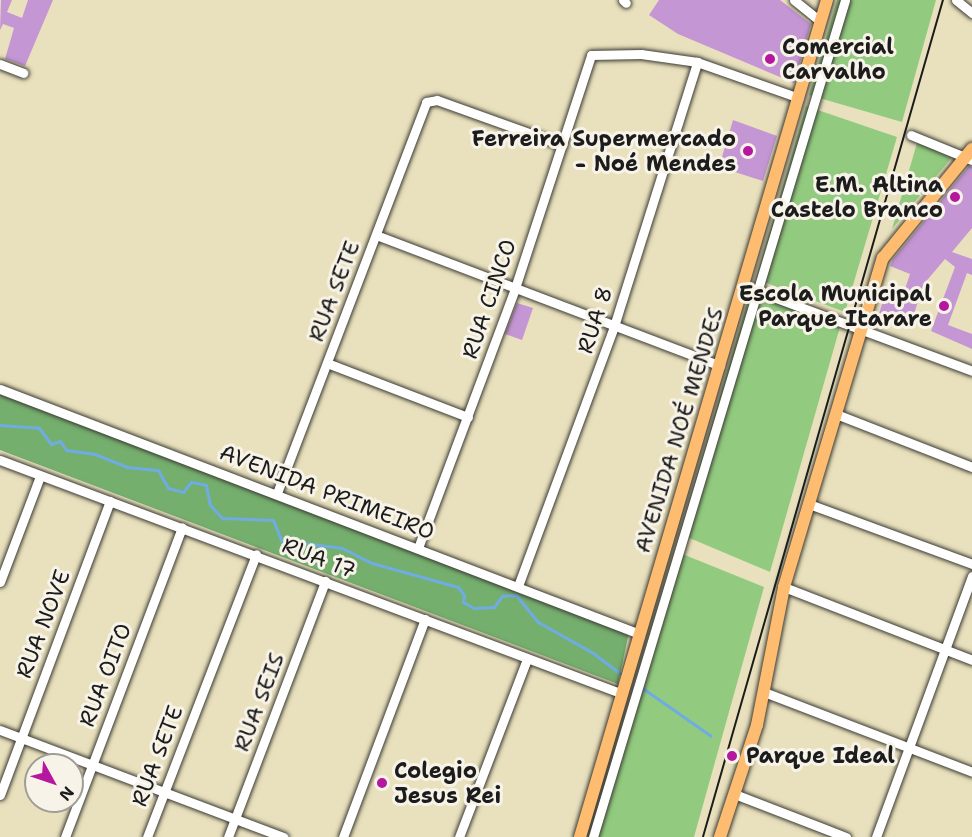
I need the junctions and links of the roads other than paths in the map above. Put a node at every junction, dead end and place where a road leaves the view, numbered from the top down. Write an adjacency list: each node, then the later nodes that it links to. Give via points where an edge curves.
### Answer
1 (794, 0): 6 (street)
2 (827, 0): 6 (main road, AVENIDA NOÉ MENDES)
3 (845, 0): 17 (street)
4 (956, 0): 5 (street)
5 (972, 13)
6 (820, 21): 10 (main road, AVENIDA NOÉ MENDES)
7 (697, 62): 10 (street); 12 (street, RUA CINCO, via 598,53 587,60); 18 (street, RUA 8)
8 (0, 64): 9 (street)
9 (23, 73)
10 (799, 98): 15 (main road, AVENIDA NOÉ MENDES)
11 (911, 135): 13 (street)
12 (561, 145): 14 (street, RUA SETE, via 433,99 426,102); 16 (street, RUA CINCO)
13 (970, 155): 19 (main road, via 890,246)
14 (376, 235): 16 (street); 20 (street, RUA SETE)
15 (744, 286): 17 (street); 21 (main road, AVENIDA NOÉ MENDES)
16 (515, 288): 18 (street); 25 (street, RUA CINCO)
17 (759, 291): 19 (street); 64 (street)
18 (614, 326): 21 (street); 39 (street, RUA 8)
19 (861, 329): 22 (street); 24 (main road)
20 (327, 363): 25 (street); 29 (street, RUA SETE)
21 (720, 366): 42 (main road, AVENIDA NOÉ MENDES)
22 (972, 371)
23 (0, 389): 29 (street, AVENIDA PRIMEIRO)
24 (836, 414): 27 (street); 31 (main road)
25 (468, 417): 33 (street, RUA CINCO)
26 (0, 460): 28 (street, RUA 17)
27 (972, 467)
28 (40, 476): 30 (street, RUA 17); 38 (street)
29 (277, 493): 33 (street, AVENIDA PRIMEIRO)
30 (110, 501): 32 (street, RUA 17); 49 (street, RUA NOVE)
31 (809, 504): 35 (street); 40 (main road)
32 (182, 527): 34 (street, RUA 17); 51 (street, RUA OITO)
33 (418, 548): 39 (street, AVENIDA PRIMEIRO)
34 (256, 554): 37 (street, RUA 17); 53 (street, RUA SETE)
35 (972, 564)
36 (972, 576): 43 (street)
37 (325, 581): 41 (street, RUA 17); 56 (street, RUA SEIS)
38 (0, 582)
39 (518, 586): 42 (street, AVENIDA PRIMEIRO)
40 (784, 587): 43 (street); 46 (main road)
41 (425, 619): 44 (street, RUA 17); 61 (street)
42 (640, 634): 47 (main road, AVENIDA NOÉ MENDES)
43 (945, 650): 45 (street); 50 (street)
44 (527, 659): 47 (street, RUA 17); 62 (street)
45 (972, 660)
46 (764, 692): 50 (street); 55 (main road)
47 (623, 694): 63 (main road, AVENIDA NOÉ MENDES)
48 (0, 730): 49 (street)
49 (21, 738): 51 (street); 54 (street, RUA NOVE)
50 (908, 748): 52 (street); 67 (street)
51 (92, 765): 53 (street); 57 (street, RUA OITO)
52 (972, 772)
53 (163, 793): 56 (street); 58 (street, RUA SETE)
54 (0, 795)
55 (737, 795): 65 (main road); 66 (street)
56 (235, 819): 59 (street, RUA SEIS); 60 (street)
57 (65, 837)
58 (147, 837)
59 (228, 837)
60 (283, 837)
61 (344, 837)
62 (459, 837)
63 (580, 837)
64 (593, 837)
65 (720, 837)
66 (846, 837)
67 (876, 837)

